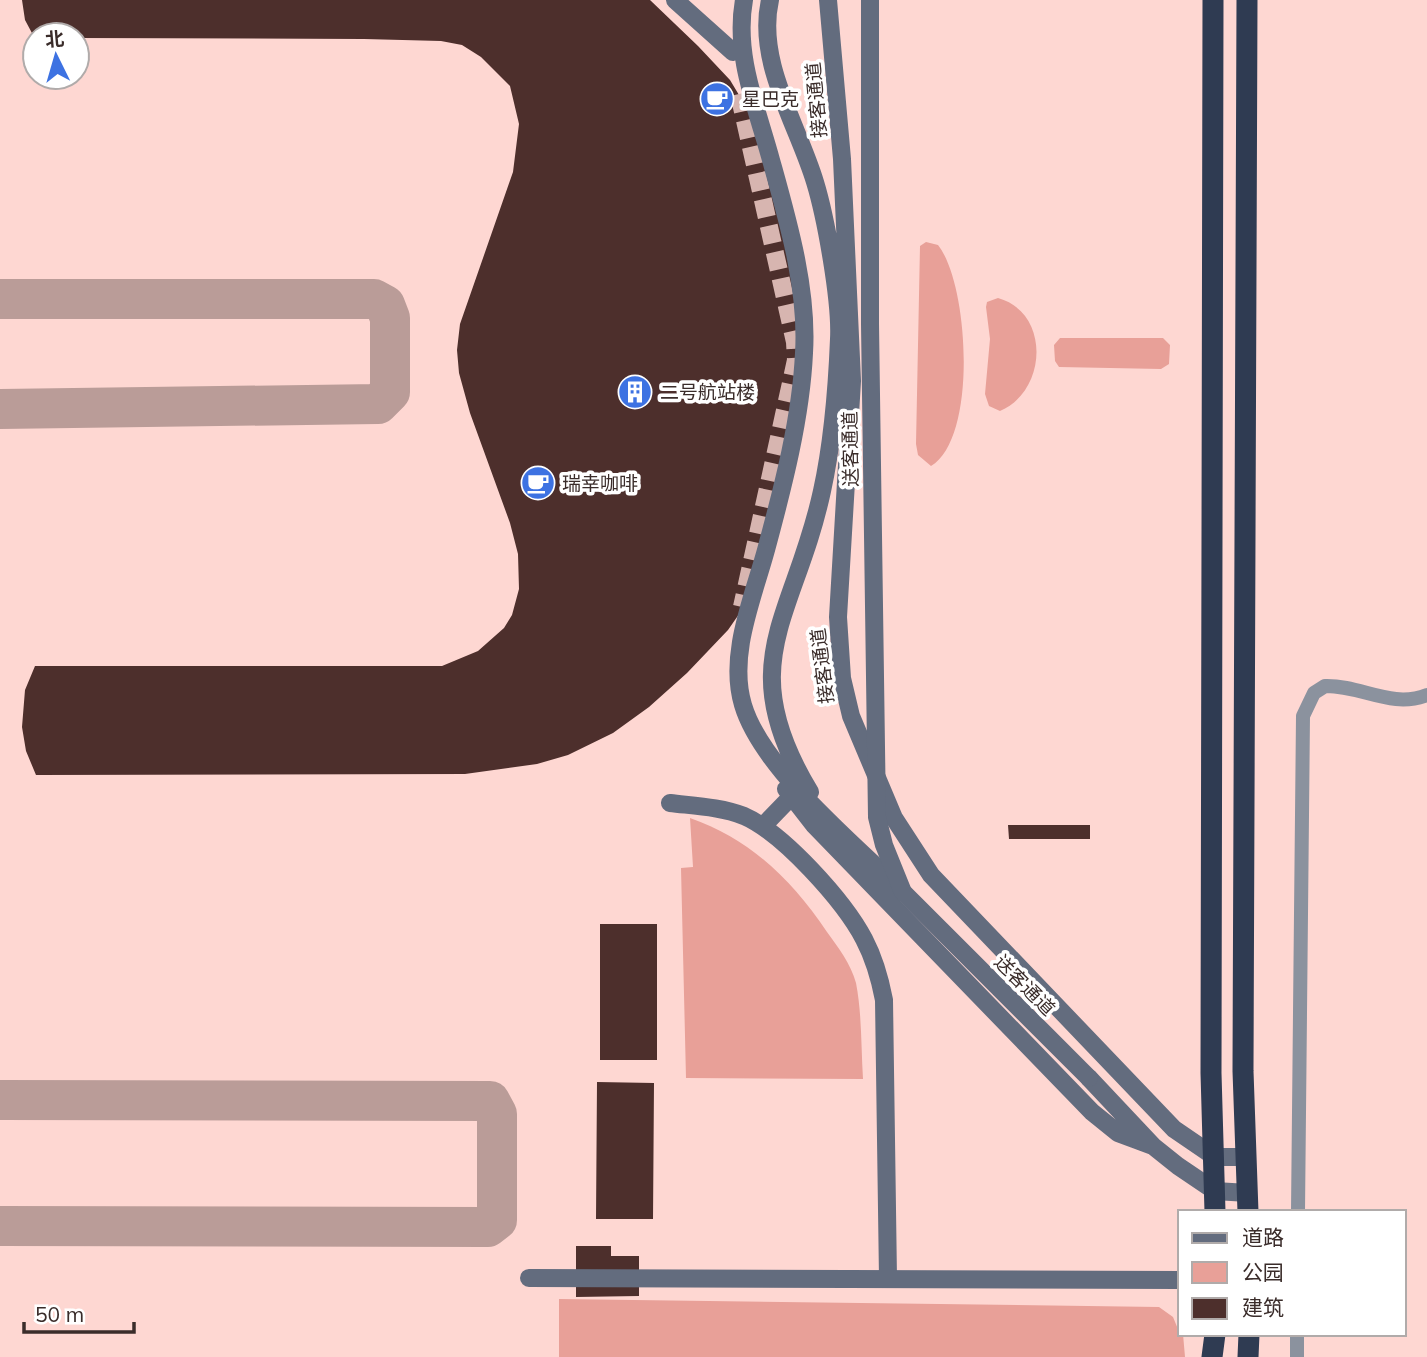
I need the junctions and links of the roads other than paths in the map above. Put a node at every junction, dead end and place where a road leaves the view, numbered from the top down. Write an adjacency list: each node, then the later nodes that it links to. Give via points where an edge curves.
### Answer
1 (675, 0): 9 (main road)
2 (735, 0): 9 (main road)
3 (744, 0): 15 (main road, 送客通道, via 744,63 797,271 804,353 790,449 749,610 738,684 748,718 765,750)
4 (770, 0): 15 (main road, 送客通道, via 769,43 815,184 839,335 822,492 782,613 770,676 788,753)
5 (828, 0): 19 (main road, 接客通道, via 842,159 852,381 838,617 842,678 851,716 894,817 931,875 1174,1129)
6 (870, 0): 17 (main road, 送客通道, bridge, via 875,803 884,845)
7 (1213, 0): 19 (highway, via 1211,1073)
8 (1247, 0): 20 (highway, via 1243,1071)
9 (733, 52): 10 (main road)
10 (739, 94)
11 (740, 612): 13 (main road, via 731,669 737,710)
12 (1427, 695): 23 (street, via 1394,700 1325,686 1314,693 1303,716)
13 (791, 797): 16 (main road); 18 (main road, via 1092,1112 1118,1133)
14 (670, 803): 16 (main road, via 728,811)
15 (822, 812): 17 (main road, 送客通道)
16 (763, 826): 25 (main road, via 795,853 851,919 880,978 887,1079)
17 (903, 892): 18 (main road, 送客通道, bridge)
18 (1153, 1146): 21 (main road)
19 (1215, 1157): 20 (main road); 21 (highway)
20 (1247, 1157): 22 (highway)
21 (1215, 1201): 22 (main road)
22 (1248, 1202)
23 (1298, 1210)
24 (529, 1278): 25 (main road)
25 (888, 1278): 26 (main road)
26 (1178, 1280)
27 (1215, 1336): 30 (highway)
28 (1249, 1336): 31 (highway)
29 (1297, 1336): 32 (street)
30 (1212, 1357)
31 (1248, 1357)
32 (1297, 1357)

